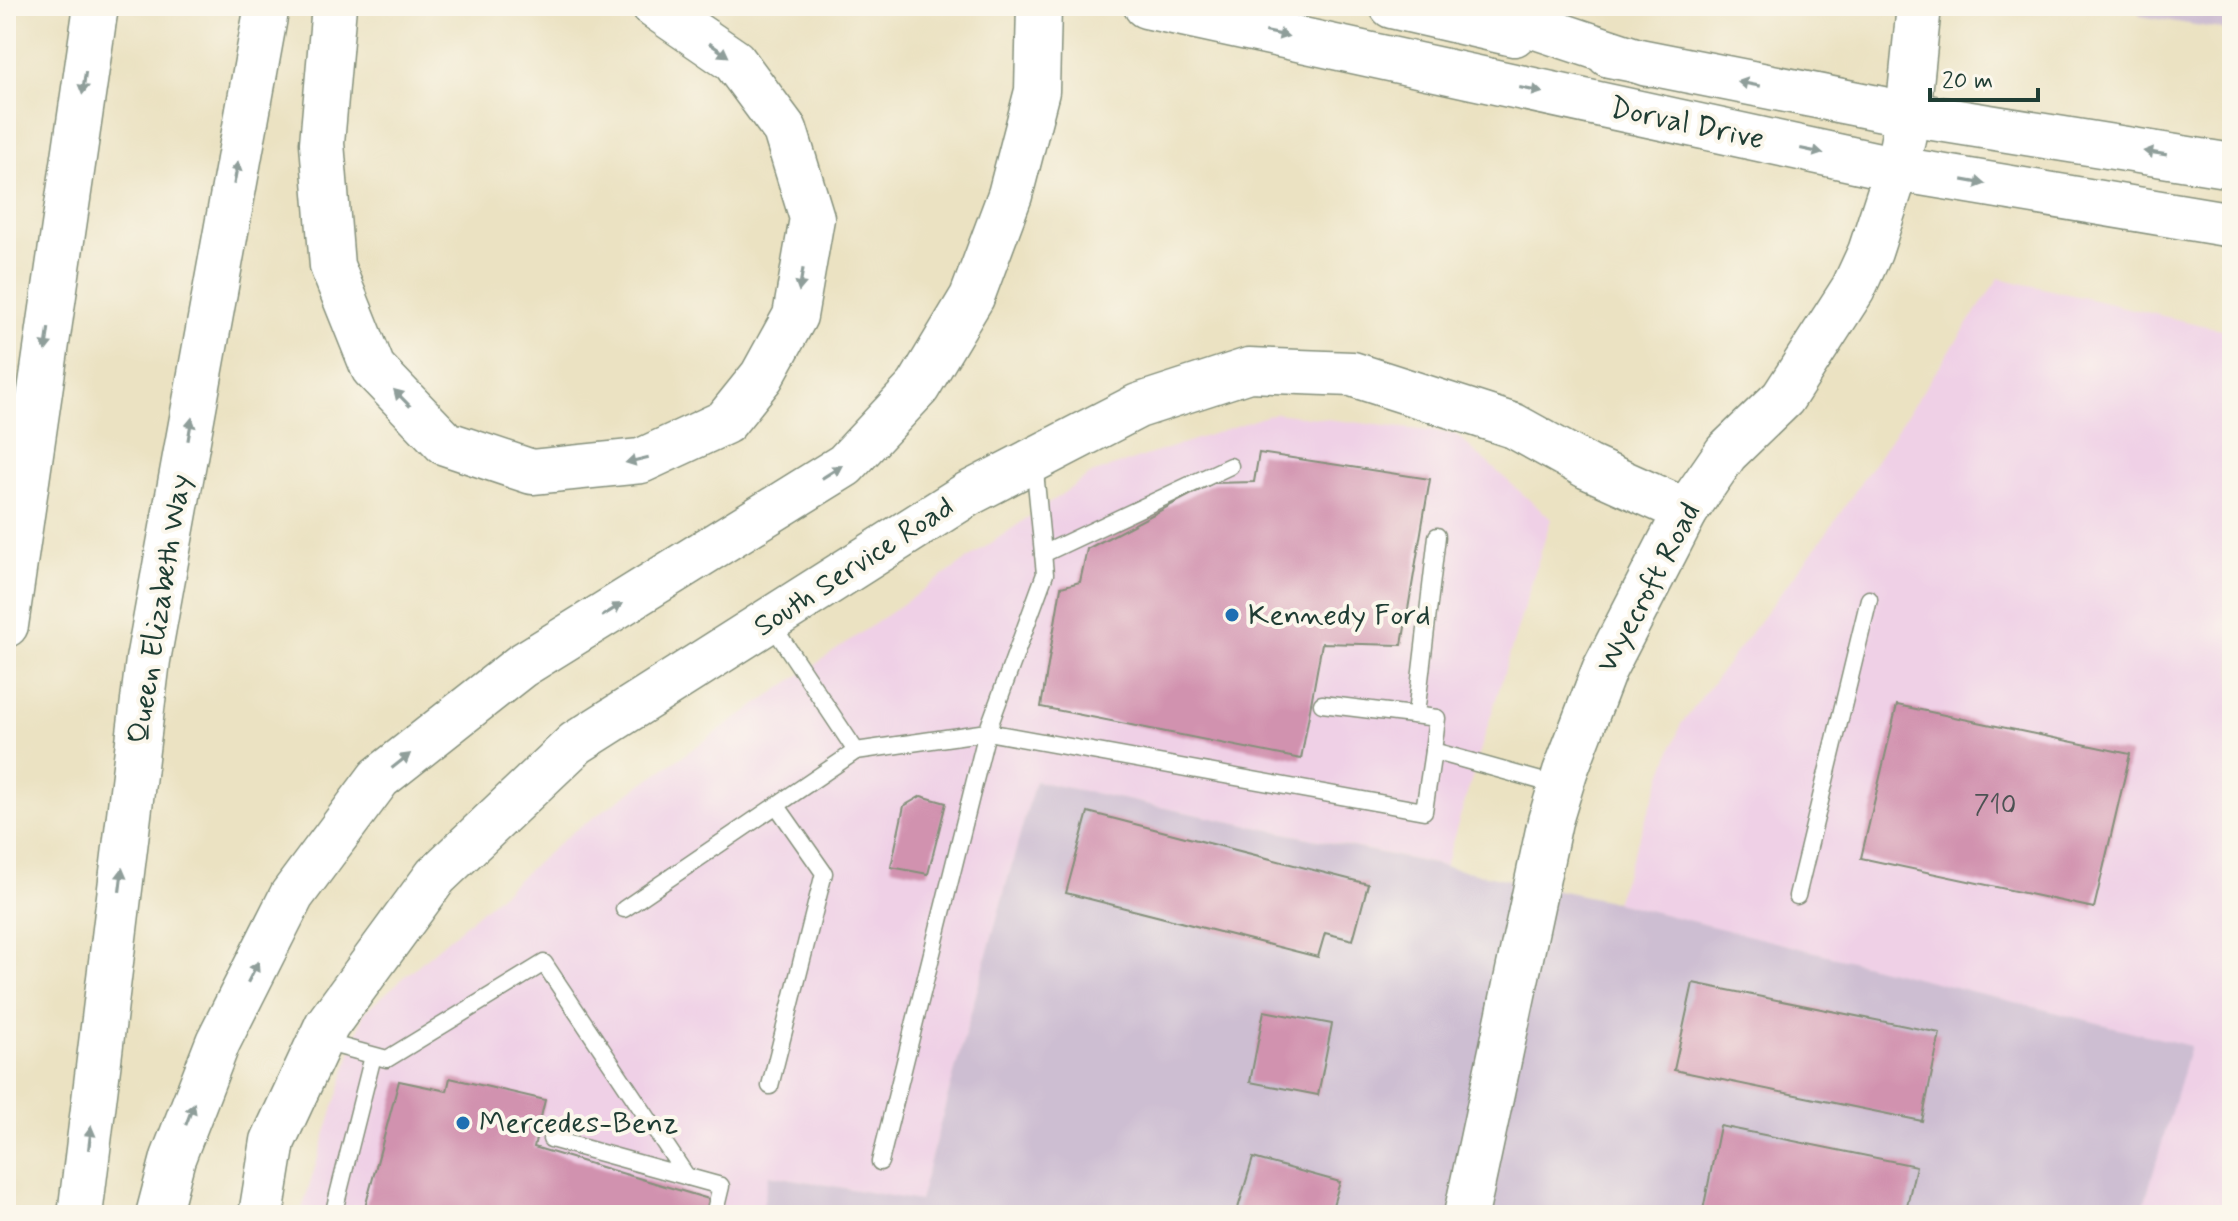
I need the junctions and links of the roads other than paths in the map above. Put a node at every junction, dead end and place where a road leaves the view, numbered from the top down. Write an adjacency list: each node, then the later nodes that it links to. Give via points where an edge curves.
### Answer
1 (267, 6): 38 (main road, Queen Elizabeth Way, one-way to 1, via 148,660)
2 (334, 6): 3 (main road, one-way to 2, via 734,61 785,130 812,218 795,316 762,376 725,422 641,461 532,472 445,443 373,368 332,266 322,143)
3 (654, 6)
4 (1039, 6): 39 (main road, one-way to 4, via 173,1158 218,1042 285,908 379,778 521,666 845,465 918,387 972,297 1010,195 1037,91)
5 (1146, 6): 13 (main road, Dorval Drive, one-way to 13)
6 (1392, 6): 10 (main road, Dorval Drive)
7 (1473, 6): 10 (main road)
8 (1919, 6): 11 (main road, Wyecroft Road)
9 (94, 10): 22 (main road, one-way to 22)
10 (1647, 64): 11 (main road, Dorval Drive, one-way to 10)
11 (1908, 114): 12 (main road, Dorval Drive, one-way to 11); 13 (main road, Wyecroft Road)
12 (2232, 166)
13 (1897, 169): 14 (main road, Dorval Drive, one-way to 14); 17 (main road, Wyecroft Road, via 1853,289 1783,398 1726,453)
14 (2232, 225)
15 (1034, 460): 17 (main road, South Service Road, via 1138,406 1249,370 1352,374 1514,426); 19 (lane); 21 (main road, South Service Road, via 968,494)
16 (1230, 466): 19 (lane)
17 (1686, 511): 28 (main road, Wyecroft Road, via 1604,670)
18 (1437, 536): 24 (lane)
19 (1043, 554): 25 (lane, via 1045,574)
20 (1869, 599): 30 (lane)
21 (770, 621): 26 (lane); 32 (main road, South Service Road, via 576,743 436,876)
22 (6, 625)
23 (1322, 704): 24 (lane)
24 (1416, 714): 27 (lane, via 1437,718)
25 (987, 732): 26 (lane); 27 (lane, via 1424,811); 36 (lane)
26 (856, 751): 29 (lane)
27 (1433, 751): 28 (lane)
28 (1561, 786): 43 (main road, Wyecroft Road)
29 (777, 806): 31 (lane); 34 (lane, via 824,873)
30 (1797, 896)
31 (624, 909)
32 (319, 1041): 33 (lane); 40 (main road, South Service Road, via 273,1141)
33 (373, 1056): 37 (lane, via 387,1059 544,963); 41 (lane)
34 (770, 1086)
35 (551, 1139): 37 (lane)
36 (880, 1162)
37 (687, 1177): 42 (lane, via 721,1186)
38 (80, 1215)
39 (158, 1215)
40 (261, 1215)
41 (333, 1215)
42 (714, 1215)
43 (1466, 1215)

